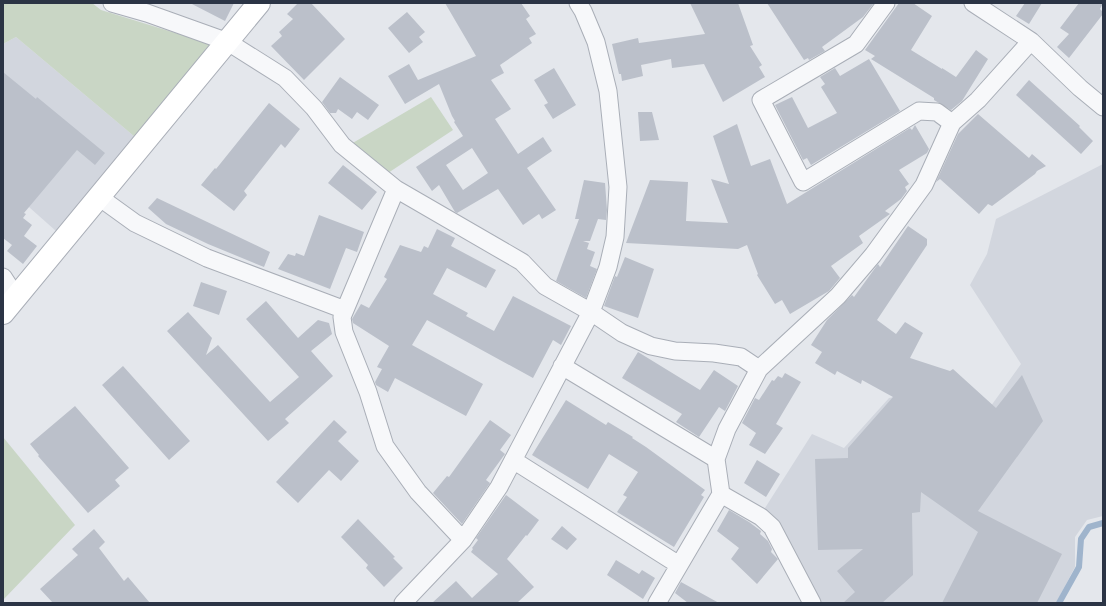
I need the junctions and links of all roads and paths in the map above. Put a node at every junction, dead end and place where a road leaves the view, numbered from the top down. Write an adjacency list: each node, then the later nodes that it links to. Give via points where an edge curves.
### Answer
1 (112, 3): 6 (street)
2 (259, 3): 6 (street)
3 (578, 3): 15 (street, via 596,42 608,91 618,187 615,237 608,268)
4 (886, 3): 9 (street, via 856,44 761,100 803,182 919,111 937,112)
5 (976, 4): 7 (street)
6 (228, 42): 10 (street, via 285,78 314,108 342,145); 11 (street)
7 (1031, 42): 8 (street); 9 (street, via 978,100)
8 (1103, 107)
9 (952, 123): 17 (street, via 924,185 873,255 838,296)
10 (396, 189): 14 (street); 15 (street, via 522,262 545,286)
11 (99, 197): 13 (street); 14 (street, via 135,223 207,258)
12 (3, 277): 13 (street)
13 (10, 305)
14 (345, 310): 21 (street, via 342,317 344,332 368,392 385,446 418,492)
15 (591, 312): 16 (street); 17 (street, via 622,333 651,346 675,351 741,357)
16 (562, 366): 18 (street); 19 (street)
17 (759, 369): 18 (street, via 728,429)
18 (716, 459): 20 (street)
19 (513, 460): 21 (street, via 499,488); 22 (street)
20 (721, 494): 22 (street); 25 (street, via 761,517 772,527)
21 (463, 540): 23 (street)
22 (679, 565): 24 (street)
23 (403, 603)
24 (657, 603)
25 (812, 603)

